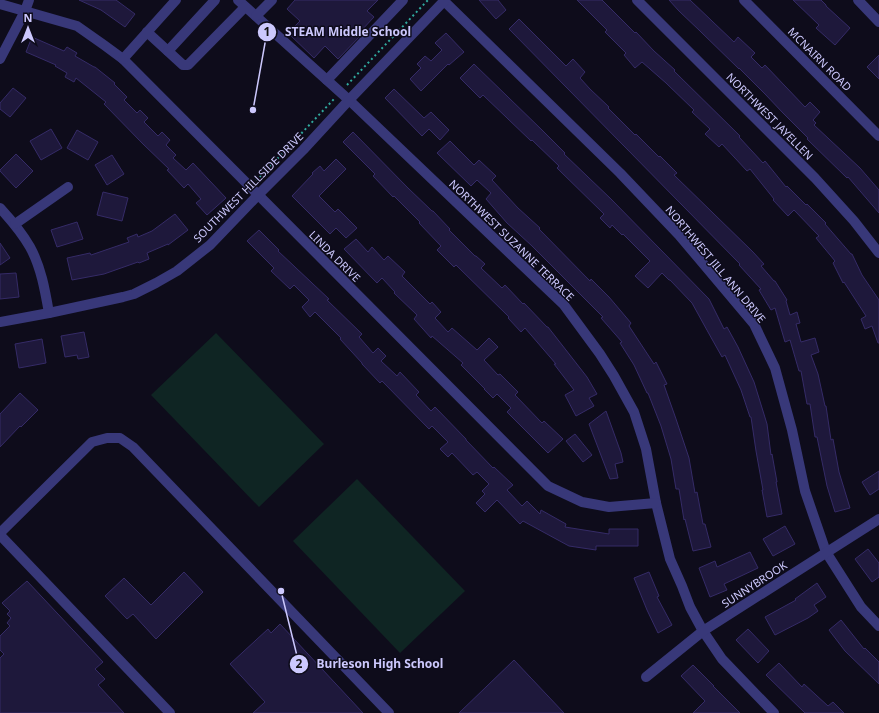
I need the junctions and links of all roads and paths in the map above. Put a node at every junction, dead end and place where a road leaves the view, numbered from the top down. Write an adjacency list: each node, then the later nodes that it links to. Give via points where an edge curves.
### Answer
1 (29, 0): 12 (street)
2 (176, 0): 15 (street)
3 (215, 0): 16 (street)
4 (272, 0): 13 (street)
5 (403, 0): 19 (street)
6 (637, 0): 26 (street, NORTHWEST JAYELLEN, via 815,178)
7 (744, 0): 21 (street, MCNAIRN ROAD)
8 (858, 0): 14 (street)
9 (444, 1): 20 (street, SOUTHWEST HILLSIDE DRIVE); 32 (street, NORTHWEST JILL ANN DRIVE, via 620,173 679,235 754,324 775,368 805,491)
10 (242, 3): 13 (street, NORTHWEST SUZANNE TERRACE); 16 (street, via 188,65 183,65)
11 (0, 4): 12 (street, LINDA DRIVE)
12 (25, 11): 17 (street); 18 (street, LINDA DRIVE, via 77,26)
13 (256, 16): 19 (street, NORTHWEST SUZANNE TERRACE)
14 (879, 22)
15 (148, 32): 16 (street); 18 (street)
16 (168, 51)
17 (0, 59)
18 (122, 59): 23 (street, LINDA DRIVE)
19 (327, 80): 20 (street, NORTHWEST SUZANNE TERRACE)
20 (349, 100): 23 (street, SOUTHWEST HILLSIDE DRIVE); 29 (street, NORTHWEST SUZANNE TERRACE, via 564,306 600,354 634,412 646,449)
21 (879, 136)
22 (68, 187): 25 (street)
23 (258, 195): 27 (street, SOUTHWEST HILLSIDE DRIVE, via 210,245 162,280 134,294); 29 (street, LINDA DRIVE, via 548,486 582,502 609,507)
24 (0, 208): 25 (street)
25 (15, 224): 27 (street, via 38,264)
26 (879, 253)
27 (49, 313): 28 (street, SOUTHWEST HILLSIDE DRIVE)
28 (0, 322)
29 (656, 503): 34 (street, NORTHWEST SUZANNE TERRACE, via 670,559)
30 (879, 519): 32 (street, SUNNYBROOK)
31 (0, 534): 36 (street); 37 (street, via 92,442 120,438 133,447)
32 (826, 552): 33 (street, NORTHWEST JILL ANN DRIVE, via 861,607); 34 (street, SUNNYBROOK)
33 (879, 626)
34 (703, 631): 35 (street, SUNNYBROOK); 38 (street, NORTHWEST SUZANNE TERRACE, via 722,659)
35 (646, 677)
36 (170, 713)
37 (389, 713)
38 (774, 713)

